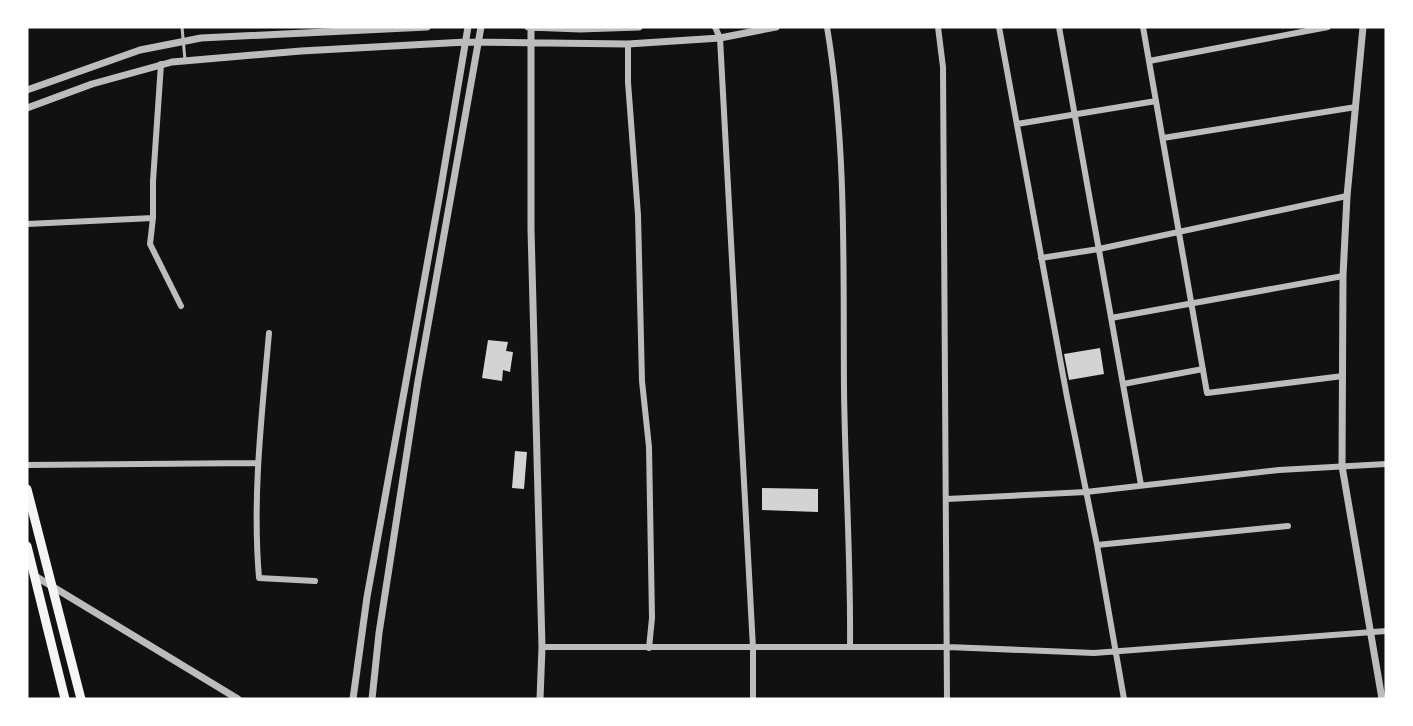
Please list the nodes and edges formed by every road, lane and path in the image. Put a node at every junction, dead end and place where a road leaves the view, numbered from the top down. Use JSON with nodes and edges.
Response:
{"nodes":[{"id":1,"x":182,"y":27,"type":"edge"},
{"id":2,"x":427,"y":27,"type":"edge"},
{"id":3,"x":468,"y":27,"type":"edge"},
{"id":4,"x":482,"y":27,"type":"edge"},
{"id":5,"x":529,"y":27,"type":"edge"},
{"id":6,"x":639,"y":27,"type":"edge"},
{"id":7,"x":715,"y":27,"type":"edge"},
{"id":8,"x":776,"y":27,"type":"edge"},
{"id":9,"x":827,"y":27,"type":"edge"},
{"id":10,"x":938,"y":27,"type":"edge"},
{"id":11,"x":999,"y":27,"type":"edge"},
{"id":12,"x":1059,"y":27,"type":"edge"},
{"id":13,"x":1143,"y":27,"type":"edge"},
{"id":14,"x":1328,"y":27,"type":"edge"},
{"id":15,"x":1363,"y":27,"type":"edge"},
{"id":16,"x":580,"y":28,"type":"edge"},
{"id":17,"x":314,"y":30,"type":"edge"},
{"id":18,"x":720,"y":38,"type":"junction"},
{"id":19,"x":183,"y":41,"type":"junction"},
{"id":20,"x":466,"y":42,"type":"junction"},
{"id":21,"x":480,"y":42,"type":"junction"},
{"id":22,"x":531,"y":42,"type":"junction"},
{"id":23,"x":628,"y":44,"type":"junction"},
{"id":24,"x":185,"y":60,"type":"junction"},
{"id":25,"x":1149,"y":61,"type":"junction"},
{"id":26,"x":162,"y":64,"type":"junction"},
{"id":27,"x":27,"y":90,"type":"edge"},
{"id":28,"x":1156,"y":101,"type":"junction"},
{"id":29,"x":1356,"y":107,"type":"junction"},
{"id":30,"x":27,"y":108,"type":"edge"},
{"id":31,"x":1075,"y":116,"type":"junction"},
{"id":32,"x":1017,"y":124,"type":"junction"},
{"id":33,"x":1162,"y":138,"type":"junction"},
{"id":34,"x":1347,"y":196,"type":"junction"},
{"id":35,"x":153,"y":218,"type":"junction"},
{"id":36,"x":27,"y":224,"type":"edge"},
{"id":37,"x":1179,"y":231,"type":"junction"},
{"id":38,"x":1099,"y":249,"type":"junction"},
{"id":39,"x":1041,"y":258,"type":"junction"},
{"id":40,"x":1343,"y":276,"type":"junction"},
{"id":41,"x":1192,"y":303,"type":"junction"},
{"id":42,"x":181,"y":306,"type":"dead end"},
{"id":43,"x":1111,"y":318,"type":"junction"},
{"id":44,"x":269,"y":333,"type":"dead end"},
{"id":45,"x":1203,"y":369,"type":"junction"},
{"id":46,"x":1343,"y":376,"type":"junction"},
{"id":47,"x":1123,"y":384,"type":"junction"},
{"id":48,"x":404,"y":392,"type":"junction"},
{"id":49,"x":416,"y":395,"type":"junction"},
{"id":50,"x":258,"y":463,"type":"junction"},
{"id":51,"x":1386,"y":464,"type":"edge"},
{"id":52,"x":27,"y":465,"type":"edge"},
{"id":53,"x":1342,"y":466,"type":"junction"},
{"id":54,"x":1142,"y":485,"type":"junction"},
{"id":55,"x":27,"y":489,"type":"edge"},
{"id":56,"x":1086,"y":492,"type":"junction"},
{"id":57,"x":947,"y":500,"type":"junction"},
{"id":58,"x":1288,"y":526,"type":"dead end"},
{"id":59,"x":1097,"y":545,"type":"junction"},
{"id":60,"x":27,"y":546,"type":"edge"},
{"id":61,"x":35,"y":576,"type":"junction"},
{"id":62,"x":315,"y":581,"type":"dead end"},
{"id":63,"x":51,"y":585,"type":"junction"},
{"id":64,"x":1386,"y":630,"type":"edge"},
{"id":65,"x":1370,"y":632,"type":"junction"},
{"id":66,"x":542,"y":647,"type":"junction"},
{"id":67,"x":850,"y":647,"type":"junction"},
{"id":68,"x":948,"y":647,"type":"junction"},
{"id":69,"x":649,"y":648,"type":"junction"},
{"id":70,"x":753,"y":648,"type":"junction"},
{"id":71,"x":1116,"y":651,"type":"junction"},
{"id":72,"x":64,"y":699,"type":"edge"},
{"id":73,"x":81,"y":699,"type":"edge"},
{"id":74,"x":237,"y":699,"type":"edge"},
{"id":75,"x":353,"y":699,"type":"edge"},
{"id":76,"x":372,"y":699,"type":"edge"},
{"id":77,"x":540,"y":699,"type":"edge"},
{"id":78,"x":753,"y":699,"type":"edge"},
{"id":79,"x":947,"y":699,"type":"edge"},
{"id":80,"x":1124,"y":699,"type":"edge"},
{"id":81,"x":1382,"y":699,"type":"edge"}],
"edges":[{"from":1,"to":19,"type":"lane"},
{"from":2,"to":17,"type":"street"},
{"from":3,"to":20,"type":"street"},
{"from":4,"to":21,"type":"street"},
{"from":5,"to":16,"type":"street"},
{"from":5,"to":22,"type":"street"},
{"from":6,"to":16,"type":"street"},
{"from":7,"to":18,"type":"street"},
{"from":8,"to":18,"type":"street"},
{"from":9,"to":67,"type":"street"},
{"from":10,"to":57,"type":"street"},
{"from":11,"to":32,"type":"street"},
{"from":12,"to":31,"type":"street"},
{"from":13,"to":25,"type":"street"},
{"from":14,"to":25,"type":"street"},
{"from":15,"to":29,"type":"street"},
{"from":17,"to":19,"type":"street"},
{"from":18,"to":23,"type":"street"},
{"from":18,"to":70,"type":"street"},
{"from":19,"to":24,"type":"lane"},
{"from":19,"to":27,"type":"street"},
{"from":20,"to":21,"type":"street"},
{"from":20,"to":24,"type":"street"},
{"from":20,"to":48,"type":"street"},
{"from":21,"to":22,"type":"street"},
{"from":21,"to":49,"type":"street"},
{"from":22,"to":23,"type":"street"},
{"from":22,"to":66,"type":"street"},
{"from":23,"to":69,"type":"street"},
{"from":24,"to":26,"type":"street"},
{"from":25,"to":28,"type":"street"},
{"from":26,"to":30,"type":"street"},
{"from":26,"to":35,"type":"street"},
{"from":28,"to":31,"type":"street"},
{"from":28,"to":33,"type":"street"},
{"from":29,"to":33,"type":"street"},
{"from":29,"to":34,"type":"street"},
{"from":31,"to":32,"type":"street"},
{"from":31,"to":38,"type":"street"},
{"from":32,"to":39,"type":"street"},
{"from":33,"to":37,"type":"street"},
{"from":34,"to":37,"type":"street"},
{"from":34,"to":40,"type":"street"},
{"from":35,"to":36,"type":"street"},
{"from":35,"to":42,"type":"street"},
{"from":37,"to":38,"type":"street"},
{"from":37,"to":41,"type":"street"},
{"from":38,"to":39,"type":"street"},
{"from":38,"to":43,"type":"street"},
{"from":39,"to":56,"type":"street"},
{"from":40,"to":41,"type":"street"},
{"from":40,"to":46,"type":"street"},
{"from":41,"to":43,"type":"street"},
{"from":41,"to":45,"type":"street"},
{"from":43,"to":47,"type":"street"},
{"from":44,"to":50,"type":"street"},
{"from":45,"to":46,"type":"street"},
{"from":45,"to":47,"type":"street"},
{"from":46,"to":53,"type":"street"},
{"from":47,"to":54,"type":"street"},
{"from":48,"to":49,"type":"street"},
{"from":48,"to":75,"type":"street"},
{"from":49,"to":76,"type":"street"},
{"from":50,"to":52,"type":"street"},
{"from":50,"to":62,"type":"street"},
{"from":51,"to":53,"type":"street"},
{"from":53,"to":54,"type":"street"},
{"from":53,"to":65,"type":"street"},
{"from":54,"to":56,"type":"street"},
{"from":55,"to":63,"type":"main road"},
{"from":56,"to":57,"type":"street"},
{"from":56,"to":59,"type":"street"},
{"from":57,"to":68,"type":"street"},
{"from":58,"to":59,"type":"street"},
{"from":59,"to":71,"type":"street"},
{"from":60,"to":61,"type":"main road"},
{"from":61,"to":63,"type":"street"},
{"from":61,"to":72,"type":"main road"},
{"from":63,"to":73,"type":"main road"},
{"from":63,"to":74,"type":"street"},
{"from":64,"to":65,"type":"street"},
{"from":65,"to":71,"type":"street"},
{"from":65,"to":81,"type":"street"},
{"from":66,"to":69,"type":"street"},
{"from":66,"to":77,"type":"street"},
{"from":67,"to":68,"type":"street"},
{"from":67,"to":70,"type":"street"},
{"from":68,"to":71,"type":"street"},
{"from":68,"to":79,"type":"street"},
{"from":69,"to":70,"type":"street"},
{"from":70,"to":78,"type":"street"},
{"from":71,"to":80,"type":"street"}]}
